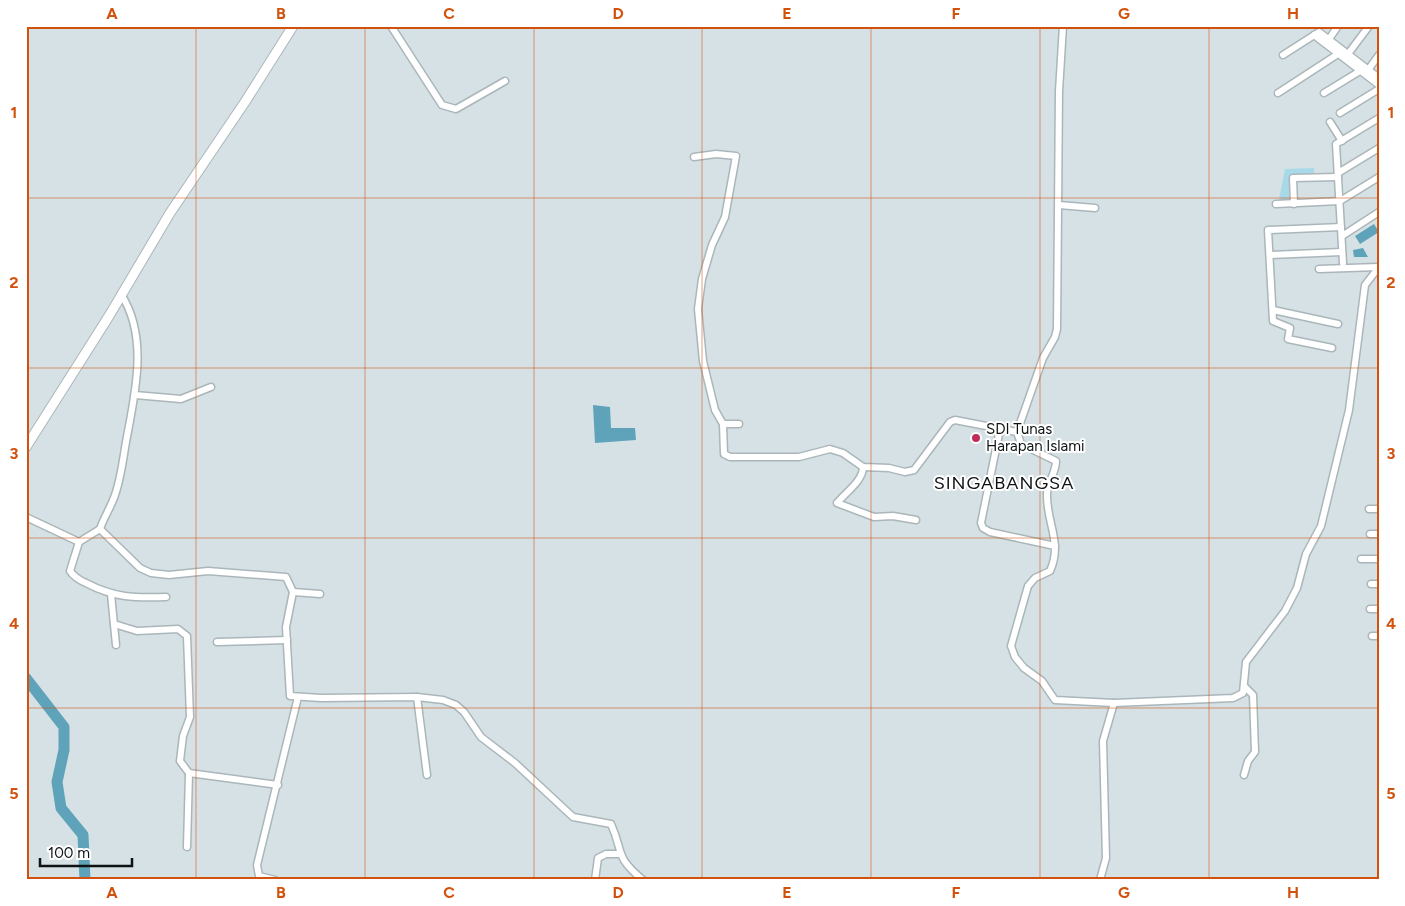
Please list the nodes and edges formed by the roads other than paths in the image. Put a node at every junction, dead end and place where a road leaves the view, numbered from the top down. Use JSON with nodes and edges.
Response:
{"nodes":[{"id":1,"x":293,"y":26,"type":"edge"},
{"id":2,"x":391,"y":26,"type":"edge"},
{"id":3,"x":1063,"y":26,"type":"edge"},
{"id":4,"x":1338,"y":26,"type":"edge"},
{"id":5,"x":1369,"y":26,"type":"edge"},
{"id":6,"x":1314,"y":35,"type":"junction"},
{"id":7,"x":1328,"y":40,"type":"junction"},
{"id":8,"x":1338,"y":54,"type":"junction"},
{"id":9,"x":1348,"y":54,"type":"junction"},
{"id":10,"x":1283,"y":55,"type":"dead end"},
{"id":11,"x":1379,"y":55,"type":"edge"},
{"id":12,"x":1362,"y":69,"type":"junction"},
{"id":13,"x":1379,"y":78,"type":"edge"},
{"id":14,"x":505,"y":81,"type":"dead end"},
{"id":15,"x":1379,"y":87,"type":"edge"},
{"id":16,"x":1278,"y":93,"type":"dead end"},
{"id":17,"x":1324,"y":93,"type":"dead end"},
{"id":18,"x":1340,"y":113,"type":"dead end"},
{"id":19,"x":1379,"y":118,"type":"edge"},
{"id":20,"x":1330,"y":122,"type":"dead end"},
{"id":21,"x":1342,"y":141,"type":"junction"},
{"id":22,"x":1379,"y":148,"type":"edge"},
{"id":23,"x":694,"y":157,"type":"dead end"},
{"id":24,"x":1338,"y":175,"type":"junction"},
{"id":25,"x":1379,"y":177,"type":"edge"},
{"id":26,"x":1340,"y":201,"type":"junction"},
{"id":27,"x":1276,"y":204,"type":"dead end"},
{"id":28,"x":1294,"y":204,"type":"junction"},
{"id":29,"x":1060,"y":205,"type":"junction"},
{"id":30,"x":1095,"y":208,"type":"dead end"},
{"id":31,"x":1379,"y":212,"type":"edge"},
{"id":32,"x":1341,"y":227,"type":"junction"},
{"id":33,"x":1342,"y":236,"type":"junction"},
{"id":34,"x":1342,"y":252,"type":"junction"},
{"id":35,"x":1270,"y":255,"type":"junction"},
{"id":36,"x":1342,"y":263,"type":"dead end"},
{"id":37,"x":1378,"y":267,"type":"edge"},
{"id":38,"x":1319,"y":269,"type":"dead end"},
{"id":39,"x":121,"y":294,"type":"junction"},
{"id":40,"x":1273,"y":310,"type":"junction"},
{"id":41,"x":1338,"y":324,"type":"dead end"},
{"id":42,"x":1332,"y":348,"type":"dead end"},
{"id":43,"x":212,"y":387,"type":"dead end"},
{"id":44,"x":135,"y":395,"type":"junction"},
{"id":45,"x":723,"y":424,"type":"junction"},
{"id":46,"x":739,"y":424,"type":"dead end"},
{"id":47,"x":1000,"y":429,"type":"junction"},
{"id":48,"x":1017,"y":432,"type":"junction"},
{"id":49,"x":26,"y":447,"type":"edge"},
{"id":50,"x":863,"y":467,"type":"junction"},
{"id":51,"x":1369,"y":509,"type":"dead end"},
{"id":52,"x":1379,"y":509,"type":"edge"},
{"id":53,"x":26,"y":517,"type":"edge"},
{"id":54,"x":916,"y":520,"type":"dead end"},
{"id":55,"x":100,"y":529,"type":"junction"},
{"id":56,"x":1370,"y":534,"type":"dead end"},
{"id":57,"x":1379,"y":534,"type":"edge"},
{"id":58,"x":79,"y":542,"type":"junction"},
{"id":59,"x":1055,"y":546,"type":"junction"},
{"id":60,"x":1361,"y":559,"type":"dead end"},
{"id":61,"x":1379,"y":559,"type":"edge"},
{"id":62,"x":1371,"y":584,"type":"dead end"},
{"id":63,"x":1379,"y":584,"type":"edge"},
{"id":64,"x":292,"y":592,"type":"junction"},
{"id":65,"x":111,"y":594,"type":"junction"},
{"id":66,"x":320,"y":594,"type":"dead end"},
{"id":67,"x":166,"y":598,"type":"dead end"},
{"id":68,"x":1370,"y":609,"type":"dead end"},
{"id":69,"x":1379,"y":609,"type":"edge"},
{"id":70,"x":114,"y":624,"type":"junction"},
{"id":71,"x":287,"y":640,"type":"junction"},
{"id":72,"x":217,"y":642,"type":"dead end"},
{"id":73,"x":116,"y":645,"type":"dead end"},
{"id":74,"x":1245,"y":687,"type":"junction"},
{"id":75,"x":298,"y":697,"type":"junction"},
{"id":76,"x":417,"y":697,"type":"junction"},
{"id":77,"x":1114,"y":703,"type":"junction"},
{"id":78,"x":189,"y":773,"type":"junction"},
{"id":79,"x":427,"y":775,"type":"dead end"},
{"id":80,"x":1244,"y":775,"type":"dead end"},
{"id":81,"x":278,"y":785,"type":"junction"},
{"id":82,"x":187,"y":847,"type":"dead end"},
{"id":83,"x":619,"y":854,"type":"junction"},
{"id":84,"x":274,"y":880,"type":"edge"},
{"id":85,"x":596,"y":880,"type":"edge"},
{"id":86,"x":643,"y":880,"type":"edge"},
{"id":87,"x":1100,"y":880,"type":"edge"}],
"edges":[{"from":1,"to":39,"type":"street"},
{"from":2,"to":14,"type":"street"},
{"from":3,"to":29,"type":"street"},
{"from":4,"to":7,"type":"street"},
{"from":5,"to":9,"type":"street"},
{"from":6,"to":7,"type":"street"},
{"from":6,"to":8,"type":"street"},
{"from":6,"to":10,"type":"street"},
{"from":7,"to":9,"type":"street"},
{"from":8,"to":12,"type":"street"},
{"from":8,"to":16,"type":"street"},
{"from":9,"to":12,"type":"street"},
{"from":11,"to":12,"type":"street"},
{"from":12,"to":13,"type":"street"},
{"from":12,"to":15,"type":"street"},
{"from":12,"to":17,"type":"street"},
{"from":15,"to":18,"type":"street"},
{"from":19,"to":21,"type":"street"},
{"from":20,"to":21,"type":"street"},
{"from":21,"to":24,"type":"street"},
{"from":22,"to":24,"type":"street"},
{"from":23,"to":45,"type":"street"},
{"from":24,"to":26,"type":"street"},
{"from":24,"to":28,"type":"street"},
{"from":25,"to":26,"type":"street"},
{"from":26,"to":28,"type":"street"},
{"from":26,"to":32,"type":"street"},
{"from":27,"to":28,"type":"street"},
{"from":29,"to":30,"type":"street"},
{"from":29,"to":48,"type":"street"},
{"from":31,"to":33,"type":"street"},
{"from":32,"to":33,"type":"street"},
{"from":32,"to":35,"type":"street"},
{"from":33,"to":34,"type":"street"},
{"from":34,"to":35,"type":"street"},
{"from":34,"to":36,"type":"street"},
{"from":35,"to":40,"type":"street"},
{"from":37,"to":38,"type":"street"},
{"from":37,"to":74,"type":"street"},
{"from":39,"to":44,"type":"street"},
{"from":39,"to":49,"type":"street"},
{"from":40,"to":41,"type":"street"},
{"from":40,"to":42,"type":"street"},
{"from":43,"to":44,"type":"street"},
{"from":44,"to":55,"type":"street"},
{"from":45,"to":46,"type":"street"},
{"from":45,"to":50,"type":"street"},
{"from":47,"to":48,"type":"street"},
{"from":47,"to":50,"type":"street"},
{"from":47,"to":59,"type":"street"},
{"from":48,"to":59,"type":"street"},
{"from":50,"to":54,"type":"street"},
{"from":51,"to":52,"type":"street"},
{"from":53,"to":58,"type":"street"},
{"from":55,"to":58,"type":"street"},
{"from":55,"to":64,"type":"street"},
{"from":56,"to":57,"type":"street"},
{"from":58,"to":65,"type":"street"},
{"from":59,"to":77,"type":"street"},
{"from":60,"to":61,"type":"street"},
{"from":62,"to":63,"type":"street"},
{"from":64,"to":66,"type":"street"},
{"from":64,"to":71,"type":"street"},
{"from":65,"to":67,"type":"street"},
{"from":65,"to":70,"type":"street"},
{"from":68,"to":69,"type":"street"},
{"from":70,"to":73,"type":"street"},
{"from":70,"to":78,"type":"street"},
{"from":71,"to":72,"type":"street"},
{"from":71,"to":75,"type":"street"},
{"from":74,"to":77,"type":"street"},
{"from":74,"to":80,"type":"street"},
{"from":75,"to":76,"type":"street"},
{"from":75,"to":81,"type":"street"},
{"from":76,"to":79,"type":"street"},
{"from":76,"to":83,"type":"street"},
{"from":77,"to":87,"type":"street"},
{"from":78,"to":81,"type":"street"},
{"from":78,"to":82,"type":"street"},
{"from":81,"to":84,"type":"street"},
{"from":83,"to":85,"type":"street"},
{"from":83,"to":86,"type":"street"}]}
